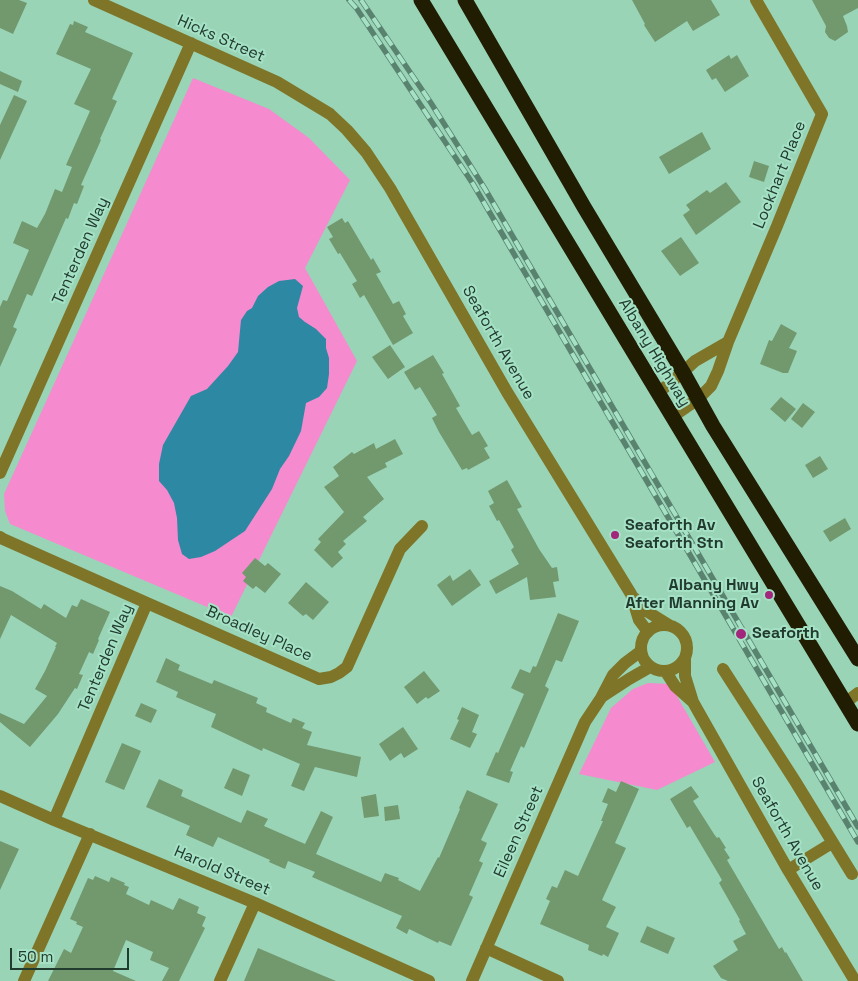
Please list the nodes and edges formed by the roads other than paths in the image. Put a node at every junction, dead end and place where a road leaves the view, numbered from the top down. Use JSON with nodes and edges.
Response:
{"nodes":[{"id":1,"x":94,"y":0,"type":"edge"},
{"id":2,"x":421,"y":0,"type":"edge"},
{"id":3,"x":465,"y":0,"type":"edge"},
{"id":4,"x":482,"y":0,"type":"edge"},
{"id":5,"x":756,"y":0,"type":"edge"},
{"id":6,"x":474,"y":16,"type":"junction"},
{"id":7,"x":191,"y":43,"type":"junction"},
{"id":8,"x":330,"y":114,"type":"joint"},
{"id":9,"x":728,"y":342,"type":"junction"},
{"id":10,"x":683,"y":372,"type":"junction"},
{"id":11,"x":658,"y":393,"type":"junction"},
{"id":12,"x":698,"y":399,"type":"junction"},
{"id":13,"x":672,"y":417,"type":"junction"},
{"id":14,"x":0,"y":473,"type":"edge"},
{"id":15,"x":422,"y":526,"type":"dead end"},
{"id":16,"x":0,"y":537,"type":"edge"},
{"id":17,"x":631,"y":594,"type":"junction"},
{"id":18,"x":147,"y":603,"type":"junction"},
{"id":19,"x":670,"y":625,"type":"junction"},
{"id":20,"x":648,"y":632,"type":"junction"},
{"id":21,"x":641,"y":651,"type":"junction"},
{"id":22,"x":685,"y":659,"type":"junction"},
{"id":23,"x":858,"y":659,"type":"edge"},
{"id":24,"x":650,"y":667,"type":"junction"},
{"id":25,"x":724,"y":669,"type":"dead end"},
{"id":26,"x":666,"y":672,"type":"junction"},
{"id":27,"x":858,"y":693,"type":"edge"},
{"id":28,"x":601,"y":698,"type":"junction"},
{"id":29,"x":693,"y":702,"type":"junction"},
{"id":30,"x":845,"y":702,"type":"junction"},
{"id":31,"x":857,"y":721,"type":"edge"},
{"id":32,"x":0,"y":796,"type":"edge"},
{"id":33,"x":54,"y":820,"type":"junction"},
{"id":34,"x":90,"y":834,"type":"junction"},
{"id":35,"x":832,"y":843,"type":"junction"},
{"id":36,"x":788,"y":870,"type":"junction"},
{"id":37,"x":852,"y":874,"type":"dead end"},
{"id":38,"x":255,"y":903,"type":"junction"},
{"id":39,"x":486,"y":948,"type":"junction"},
{"id":40,"x":24,"y":981,"type":"edge"},
{"id":41,"x":220,"y":981,"type":"edge"},
{"id":42,"x":429,"y":981,"type":"edge"},
{"id":43,"x":472,"y":981,"type":"edge"},
{"id":44,"x":558,"y":981,"type":"edge"},
{"id":45,"x":855,"y":981,"type":"edge"}],
"edges":[{"from":1,"to":7,"type":"street","name":"Hicks Street"},
{"from":2,"to":11,"type":"highway","name":"Albany Highway"},
{"from":3,"to":6,"type":"highway","name":"Albany Highway"},
{"from":4,"to":6,"type":"highway"},
{"from":5,"to":9,"type":"street","name":"Lockhart Place"},
{"from":6,"to":10,"type":"highway","name":"Albany Highway"},
{"from":7,"to":8,"type":"street","name":"Hicks Street"},
{"from":7,"to":14,"type":"street","name":"Tenterden Way"},
{"from":8,"to":17,"type":"street","name":"Seaforth Avenue"},
{"from":9,"to":10,"type":"street"},
{"from":9,"to":12,"type":"street","name":"Lockhart Place"},
{"from":10,"to":11,"type":"street"},
{"from":10,"to":12,"type":"highway","name":"Albany Highway"},
{"from":11,"to":13,"type":"highway","name":"Albany Highway"},
{"from":12,"to":13,"type":"street","name":"Lockhart Place"},
{"from":12,"to":23,"type":"highway","name":"Albany Highway"},
{"from":13,"to":30,"type":"highway","name":"Albany Highway"},
{"from":15,"to":18,"type":"street","name":"Broadley Place"},
{"from":16,"to":18,"type":"street","name":"Tenterden Way"},
{"from":17,"to":19,"type":"street","name":"Seaforth Avenue"},
{"from":17,"to":20,"type":"street","name":"Seaforth Avenue"},
{"from":18,"to":33,"type":"street","name":"Tenterden Way"},
{"from":19,"to":20,"type":"street"},
{"from":19,"to":22,"type":"street"},
{"from":20,"to":21,"type":"street"},
{"from":21,"to":24,"type":"street"},
{"from":21,"to":28,"type":"street","name":"Eileen Street"},
{"from":22,"to":26,"type":"street"},
{"from":22,"to":29,"type":"street","name":"Seaforth Avenue"},
{"from":24,"to":26,"type":"street"},
{"from":24,"to":28,"type":"street","name":"Eileen Street"},
{"from":25,"to":35,"type":"street"},
{"from":26,"to":29,"type":"street","name":"Seaforth Avenue"},
{"from":27,"to":30,"type":"street"},
{"from":28,"to":39,"type":"street","name":"Eileen Street"},
{"from":29,"to":36,"type":"street","name":"Seaforth Avenue"},
{"from":30,"to":31,"type":"highway","name":"Albany Highway"},
{"from":32,"to":33,"type":"street","name":"Harold Street"},
{"from":33,"to":34,"type":"street","name":"Harold Street"},
{"from":34,"to":38,"type":"street","name":"Harold Street"},
{"from":34,"to":40,"type":"street"},
{"from":35,"to":36,"type":"street"},
{"from":35,"to":37,"type":"street"},
{"from":36,"to":45,"type":"street","name":"Seaforth Avenue"},
{"from":38,"to":41,"type":"street"},
{"from":38,"to":42,"type":"street","name":"Harold Street"},
{"from":39,"to":43,"type":"street","name":"Eileen Street"},
{"from":39,"to":44,"type":"street"}]}
